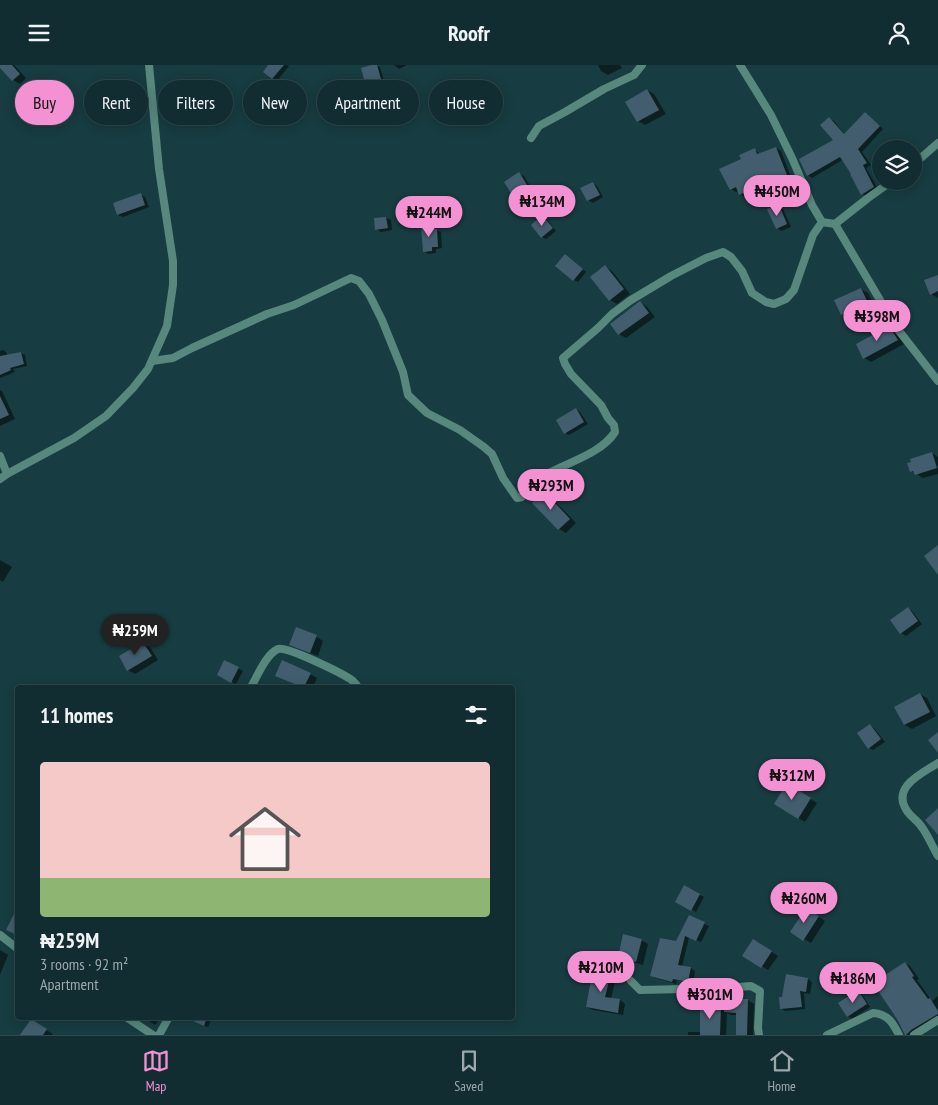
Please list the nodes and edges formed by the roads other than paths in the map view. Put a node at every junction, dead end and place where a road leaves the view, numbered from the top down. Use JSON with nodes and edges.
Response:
{"nodes":[{"id":1,"x":149,"y":65,"type":"edge"},
{"id":2,"x":642,"y":65,"type":"edge"},
{"id":3,"x":740,"y":65,"type":"edge"},
{"id":4,"x":530,"y":138,"type":"dead end"},
{"id":5,"x":938,"y":143,"type":"edge"},
{"id":6,"x":922,"y":158,"type":"edge"},
{"id":7,"x":879,"y":190,"type":"edge"},
{"id":8,"x":822,"y":222,"type":"junction"},
{"id":9,"x":835,"y":223,"type":"junction"},
{"id":10,"x":152,"y":361,"type":"junction"},
{"id":11,"x":938,"y":381,"type":"edge"},
{"id":12,"x":0,"y":456,"type":"edge"},
{"id":13,"x":3,"y":477,"type":"edge"},
{"id":14,"x":252,"y":685,"type":"edge"},
{"id":15,"x":356,"y":685,"type":"edge"},
{"id":16,"x":938,"y":763,"type":"edge"},
{"id":17,"x":938,"y":856,"type":"edge"},
{"id":18,"x":0,"y":935,"type":"edge"},
{"id":19,"x":15,"y":947,"type":"edge"},
{"id":20,"x":631,"y":981,"type":"dead end"},
{"id":21,"x":130,"y":1020,"type":"edge"},
{"id":22,"x":167,"y":1020,"type":"edge"},
{"id":23,"x":938,"y":1020,"type":"edge"},
{"id":24,"x":153,"y":1035,"type":"edge"},
{"id":25,"x":159,"y":1035,"type":"edge"},
{"id":26,"x":759,"y":1035,"type":"edge"},
{"id":27,"x":827,"y":1035,"type":"edge"},
{"id":28,"x":899,"y":1035,"type":"edge"},
{"id":29,"x":914,"y":1035,"type":"edge"}],
"edges":[{"from":1,"to":10,"type":"street"},
{"from":2,"to":4,"type":"street"},
{"from":3,"to":8,"type":"street"},
{"from":5,"to":6,"type":"street"},
{"from":7,"to":9,"type":"street"},
{"from":8,"to":9,"type":"street"},
{"from":8,"to":10,"type":"street"},
{"from":9,"to":11,"type":"street"},
{"from":10,"to":13,"type":"street"},
{"from":12,"to":13,"type":"street"},
{"from":14,"to":15,"type":"street"},
{"from":16,"to":17,"type":"street"},
{"from":18,"to":19,"type":"street"},
{"from":20,"to":26,"type":"street"},
{"from":21,"to":24,"type":"street"},
{"from":22,"to":25,"type":"street"},
{"from":23,"to":29,"type":"street"},
{"from":27,"to":28,"type":"street"}]}
